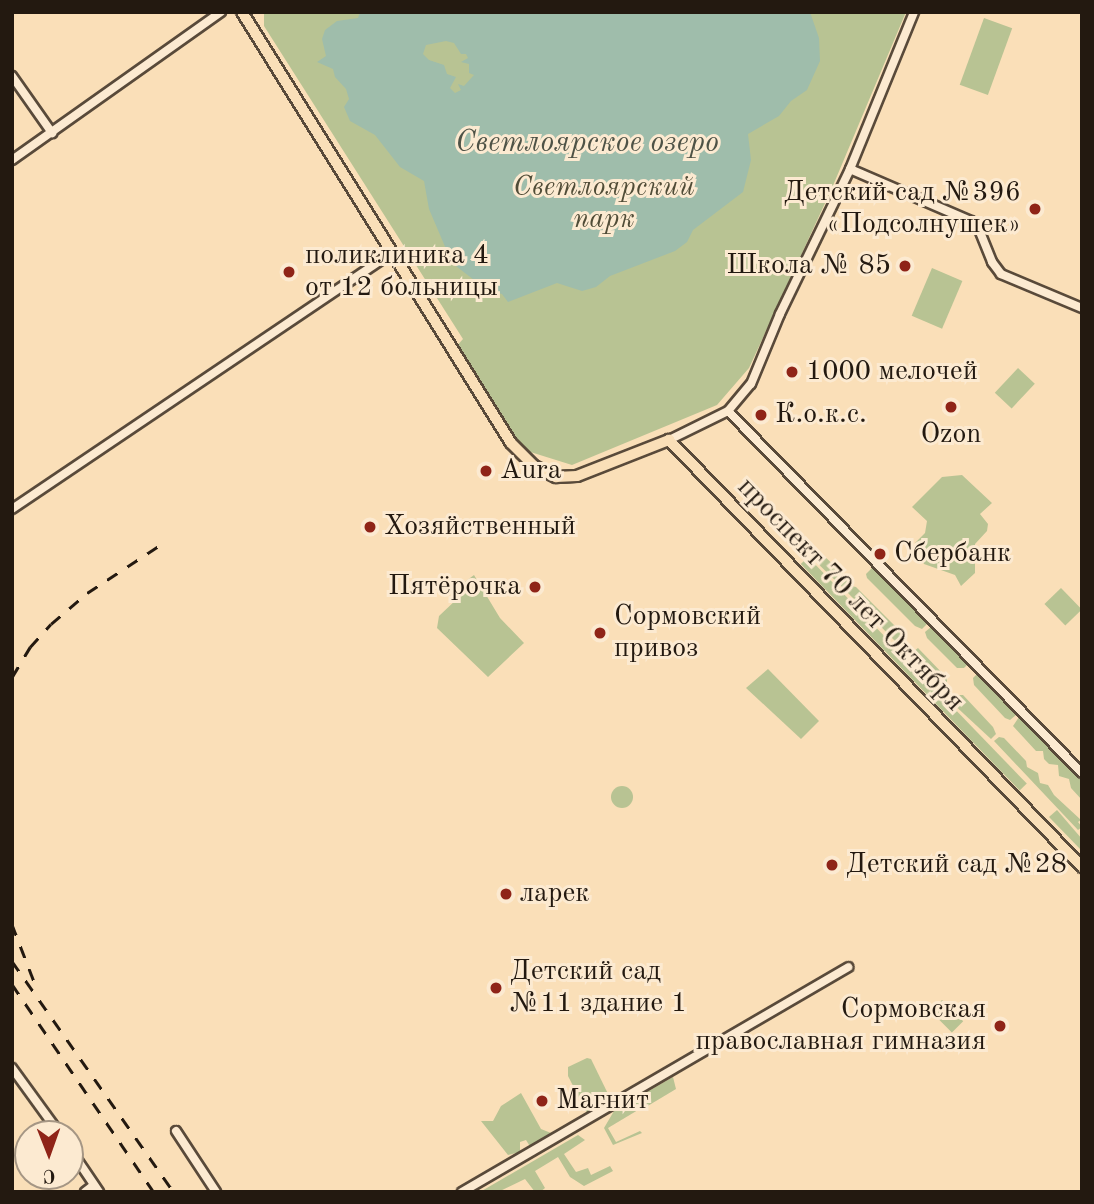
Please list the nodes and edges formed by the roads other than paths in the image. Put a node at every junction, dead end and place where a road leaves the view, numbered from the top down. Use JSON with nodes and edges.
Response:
{"nodes":[{"id":1,"x":221,"y":12,"type":"edge"},
{"id":2,"x":242,"y":12,"type":"edge"},
{"id":3,"x":914,"y":12,"type":"edge"},
{"id":4,"x":12,"y":76,"type":"edge"},
{"id":5,"x":52,"y":133,"type":"junction"},
{"id":6,"x":12,"y":159,"type":"edge"},
{"id":7,"x":850,"y":169,"type":"junction"},
{"id":8,"x":391,"y":254,"type":"junction"},
{"id":9,"x":1082,"y":307,"type":"edge"},
{"id":10,"x":728,"y":411,"type":"junction"},
{"id":11,"x":668,"y":440,"type":"junction"},
{"id":12,"x":12,"y":509,"type":"edge"},
{"id":13,"x":1082,"y":773,"type":"edge"},
{"id":14,"x":1082,"y":867,"type":"edge"},
{"id":15,"x":848,"y":967,"type":"dead end"},
{"id":16,"x":12,"y":1068,"type":"edge"},
{"id":17,"x":50,"y":1120,"type":"edge"},
{"id":18,"x":176,"y":1131,"type":"dead end"},
{"id":19,"x":84,"y":1169,"type":"edge"},
{"id":20,"x":97,"y":1188,"type":"edge"},
{"id":21,"x":85,"y":1192,"type":"edge"},
{"id":22,"x":216,"y":1192,"type":"edge"},
{"id":23,"x":462,"y":1192,"type":"edge"}],
"edges":[{"from":1,"to":5,"type":"street"},
{"from":2,"to":8,"type":"main road"},
{"from":3,"to":7,"type":"street"},
{"from":4,"to":5,"type":"street"},
{"from":5,"to":6,"type":"street"},
{"from":7,"to":9,"type":"street"},
{"from":7,"to":10,"type":"street"},
{"from":8,"to":11,"type":"main road"},
{"from":8,"to":12,"type":"street"},
{"from":10,"to":11,"type":"street"},
{"from":10,"to":13,"type":"street"},
{"from":11,"to":14,"type":"main road","name":"проспект 70 лет Октября"},
{"from":15,"to":23,"type":"street"},
{"from":16,"to":17,"type":"street"},
{"from":18,"to":22,"type":"street"},
{"from":19,"to":20,"type":"street"},
{"from":20,"to":21,"type":"street"}]}
